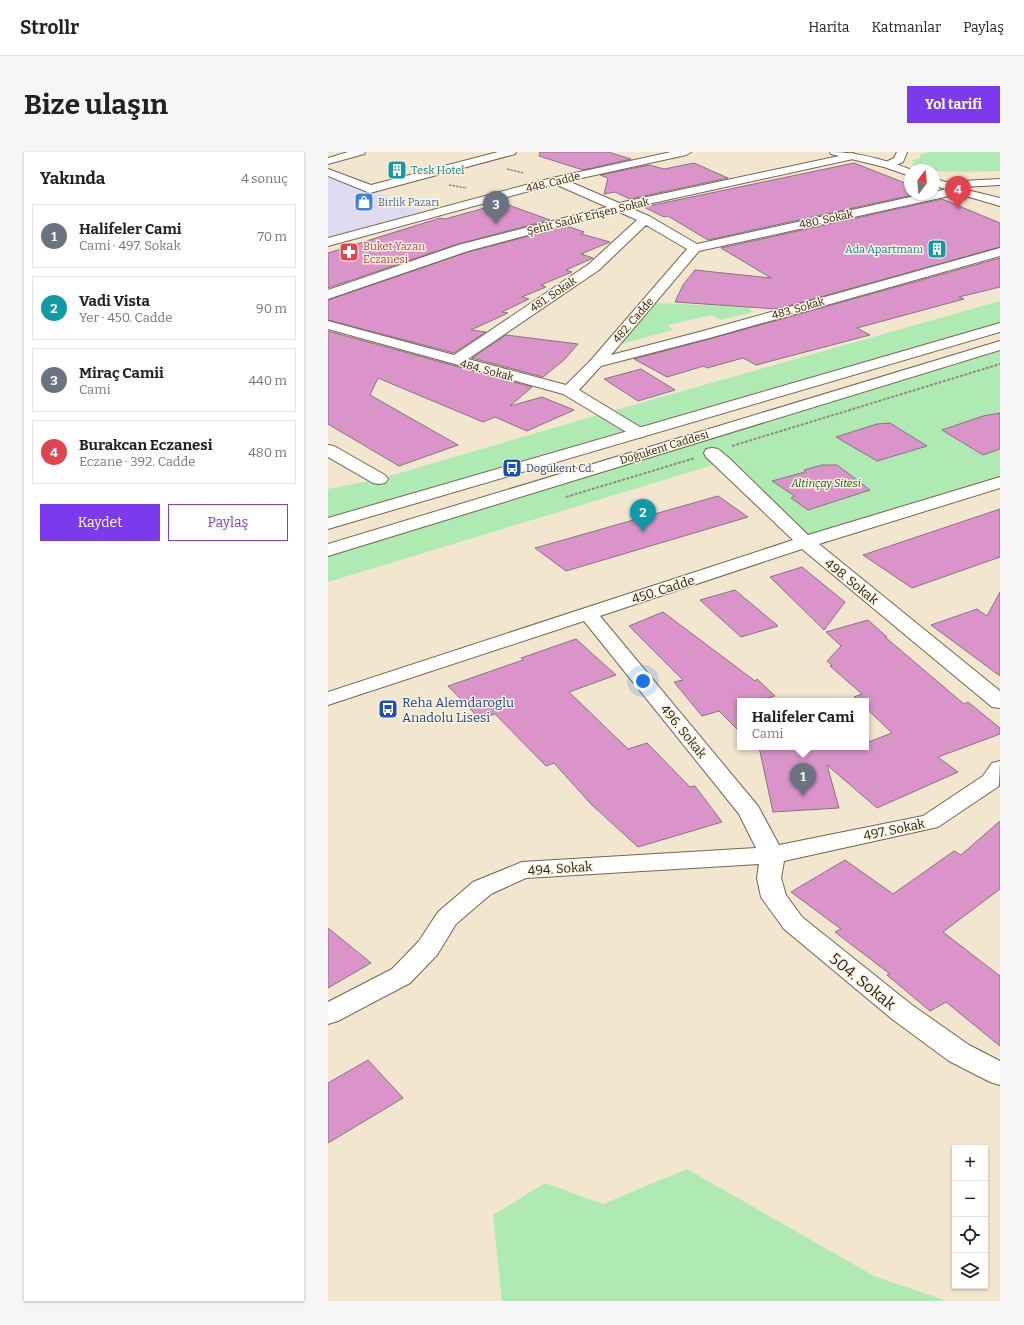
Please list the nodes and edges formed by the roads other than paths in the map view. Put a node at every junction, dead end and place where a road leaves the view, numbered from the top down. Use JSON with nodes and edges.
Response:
{"nodes":[{"id":1,"x":360,"y":152,"type":"edge"},
{"id":2,"x":511,"y":152,"type":"edge"},
{"id":3,"x":640,"y":152,"type":"edge"},
{"id":4,"x":686,"y":152,"type":"edge"},
{"id":5,"x":835,"y":152,"type":"edge"},
{"id":6,"x":902,"y":152,"type":"edge"},
{"id":7,"x":853,"y":156,"type":"junction"},
{"id":8,"x":660,"y":157,"type":"junction"},
{"id":9,"x":328,"y":160,"type":"edge"},
{"id":10,"x":888,"y":165,"type":"junction"},
{"id":11,"x":904,"y":171,"type":"edge"},
{"id":12,"x":328,"y":172,"type":"edge"},
{"id":13,"x":556,"y":180,"type":"junction"},
{"id":14,"x":1000,"y":182,"type":"edge"},
{"id":15,"x":940,"y":183,"type":"edge"},
{"id":16,"x":940,"y":183,"type":"edge"},
{"id":17,"x":960,"y":191,"type":"junction"},
{"id":18,"x":1000,"y":202,"type":"edge"},
{"id":19,"x":619,"y":208,"type":"junction"},
{"id":20,"x":1000,"y":210,"type":"edge"},
{"id":21,"x":645,"y":219,"type":"junction"},
{"id":22,"x":328,"y":242,"type":"edge"},
{"id":23,"x":695,"y":248,"type":"junction"},
{"id":24,"x":1000,"y":252,"type":"edge"},
{"id":25,"x":328,"y":295,"type":"edge"},
{"id":26,"x":328,"y":325,"type":"edge"},
{"id":27,"x":1000,"y":327,"type":"edge"},
{"id":28,"x":1000,"y":345,"type":"edge"},
{"id":29,"x":455,"y":361,"type":"junction"},
{"id":30,"x":596,"y":363,"type":"junction"},
{"id":31,"x":569,"y":391,"type":"junction"},
{"id":32,"x":639,"y":433,"type":"junction"},
{"id":33,"x":328,"y":450,"type":"edge"},
{"id":34,"x":712,"y":453,"type":"road end"},
{"id":35,"x":379,"y":479,"type":"dead end"},
{"id":36,"x":1000,"y":482,"type":"edge"},
{"id":37,"x":328,"y":524,"type":"edge"},
{"id":38,"x":805,"y":542,"type":"junction"},
{"id":39,"x":328,"y":550,"type":"edge"},
{"id":40,"x":588,"y":614,"type":"junction"},
{"id":41,"x":328,"y":699,"type":"edge"},
{"id":42,"x":1000,"y":702,"type":"edge"},
{"id":43,"x":1000,"y":768,"type":"edge"},
{"id":44,"x":772,"y":855,"type":"junction"},
{"id":45,"x":328,"y":1014,"type":"edge"},
{"id":46,"x":1000,"y":1074,"type":"edge"}],
"edges":[{"from":1,"to":9,"type":"street"},
{"from":2,"to":12,"type":"street"},
{"from":3,"to":8,"type":"street"},
{"from":4,"to":8,"type":"street","name":"448. Cadde"},
{"from":5,"to":7,"type":"street"},
{"from":6,"to":10,"type":"street"},
{"from":7,"to":10,"type":"street"},
{"from":7,"to":19,"type":"street","name":"Şehit Sadık Erişen Sokak"},
{"from":8,"to":13,"type":"street","name":"448. Cadde"},
{"from":10,"to":11,"type":"street"},
{"from":13,"to":19,"type":"street"},
{"from":13,"to":22,"type":"street","name":"448. Cadde"},
{"from":14,"to":15,"type":"street"},
{"from":16,"to":17,"type":"street"},
{"from":17,"to":18,"type":"street"},
{"from":17,"to":20,"type":"street"},
{"from":17,"to":23,"type":"street","name":"480. Sokak"},
{"from":19,"to":21,"type":"street"},
{"from":19,"to":25,"type":"street","name":"Şehit Sadık Erişen Sokak"},
{"from":21,"to":23,"type":"street"},
{"from":21,"to":29,"type":"street","name":"481. Sokak"},
{"from":23,"to":30,"type":"street","name":"482. Cadde"},
{"from":24,"to":30,"type":"street","name":"483. Sokak"},
{"from":26,"to":29,"type":"street","name":"484. Sokak"},
{"from":27,"to":32,"type":"street","name":"Doğukent Caddesi"},
{"from":28,"to":39,"type":"street","name":"Doğukent Caddesi"},
{"from":29,"to":31,"type":"street","name":"484. Sokak"},
{"from":30,"to":31,"type":"street","name":"482. Cadde"},
{"from":31,"to":32,"type":"street","name":"484. Sokak"},
{"from":32,"to":37,"type":"street","name":"Doğukent Caddesi"},
{"from":33,"to":35,"type":"street"},
{"from":34,"to":38,"type":"street","name":"498. Sokak"},
{"from":36,"to":38,"type":"street","name":"450. Cadde"},
{"from":38,"to":40,"type":"street","name":"450. Cadde"},
{"from":38,"to":42,"type":"street","name":"498. Sokak"},
{"from":40,"to":41,"type":"street","name":"450. Cadde"},
{"from":40,"to":44,"type":"street","name":"496. Sokak"},
{"from":43,"to":44,"type":"street","name":"497. Sokak"},
{"from":44,"to":45,"type":"street","name":"494. Sokak"},
{"from":44,"to":46,"type":"street","name":"504. Sokak"}]}
